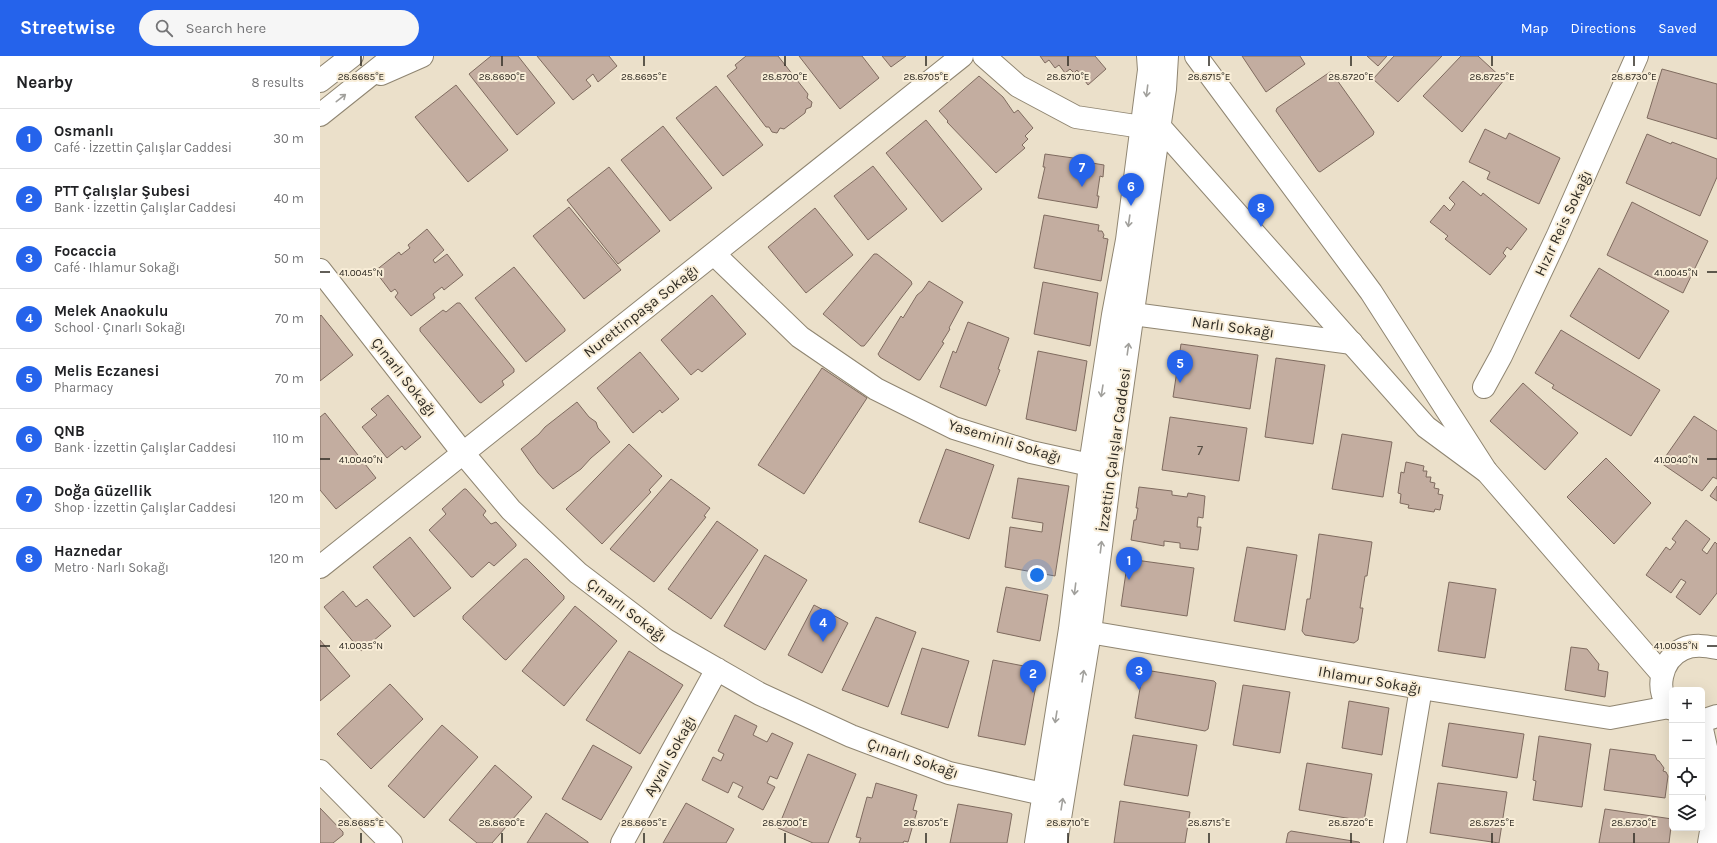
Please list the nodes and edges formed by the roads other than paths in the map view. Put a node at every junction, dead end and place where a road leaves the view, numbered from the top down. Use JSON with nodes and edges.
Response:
{"nodes":[{"id":1,"x":352,"y":56,"type":"edge"},
{"id":2,"x":394,"y":56,"type":"edge"},
{"id":3,"x":422,"y":56,"type":"edge"},
{"id":4,"x":962,"y":56,"type":"edge"},
{"id":5,"x":984,"y":56,"type":"edge"},
{"id":6,"x":1148,"y":56,"type":"edge"},
{"id":7,"x":1167,"y":56,"type":"edge"},
{"id":8,"x":1196,"y":56,"type":"edge"},
{"id":9,"x":1637,"y":56,"type":"edge"},
{"id":10,"x":320,"y":81,"type":"edge"},
{"id":11,"x":361,"y":82,"type":"junction"},
{"id":12,"x":320,"y":115,"type":"edge"},
{"id":13,"x":1151,"y":127,"type":"junction"},
{"id":14,"x":714,"y":254,"type":"junction"},
{"id":15,"x":320,"y":270,"type":"edge"},
{"id":16,"x":1123,"y":314,"type":"junction"},
{"id":17,"x":1352,"y":343,"type":"junction"},
{"id":18,"x":1484,"y":387,"type":"dead end"},
{"id":19,"x":463,"y":453,"type":"junction"},
{"id":20,"x":1101,"y":466,"type":"junction"},
{"id":21,"x":1486,"y":472,"type":"junction"},
{"id":22,"x":320,"y":567,"type":"edge"},
{"id":23,"x":1080,"y":631,"type":"junction"},
{"id":24,"x":1717,"y":648,"type":"edge"},
{"id":25,"x":717,"y":669,"type":"junction"},
{"id":26,"x":1662,"y":674,"type":"junction"},
{"id":27,"x":1421,"y":688,"type":"junction"},
{"id":28,"x":1669,"y":704,"type":"edge"},
{"id":29,"x":1669,"y":708,"type":"edge"},
{"id":30,"x":1717,"y":716,"type":"edge"},
{"id":31,"x":1705,"y":720,"type":"edge"},
{"id":32,"x":1705,"y":743,"type":"edge"},
{"id":33,"x":320,"y":771,"type":"edge"},
{"id":34,"x":1043,"y":794,"type":"junction"},
{"id":35,"x":1717,"y":798,"type":"edge"},
{"id":36,"x":391,"y":843,"type":"edge"},
{"id":37,"x":622,"y":843,"type":"edge"},
{"id":38,"x":1036,"y":843,"type":"edge"},
{"id":39,"x":1056,"y":843,"type":"edge"},
{"id":40,"x":1395,"y":843,"type":"edge"},
{"id":41,"x":1709,"y":843,"type":"edge"}],
"edges":[{"from":1,"to":10,"type":"street"},
{"from":2,"to":11,"type":"street"},
{"from":3,"to":11,"type":"street"},
{"from":4,"to":14,"type":"street","name":"Nurettinpaşa Sokağı"},
{"from":5,"to":13,"type":"street"},
{"from":6,"to":13,"type":"street","one_way":true},
{"from":7,"to":13,"type":"street","name":"İzzettin Çalışlar Caddesi"},
{"from":8,"to":21,"type":"street"},
{"from":9,"to":18,"type":"street","name":"Hızır Reis Sokağı"},
{"from":12,"to":11,"type":"street","one_way":true},
{"from":13,"to":16,"type":"street","name":"İzzettin Çalışlar Caddesi"},
{"from":13,"to":17,"type":"street"},
{"from":14,"to":19,"type":"street","name":"Nurettinpaşa Sokağı"},
{"from":14,"to":20,"type":"street","name":"Yaseminli Sokağı"},
{"from":15,"to":19,"type":"street","name":"Çınarlı Sokağı"},
{"from":16,"to":17,"type":"street","name":"Narlı Sokağı"},
{"from":16,"to":20,"type":"street","name":"İzzettin Çalışlar Caddesi"},
{"from":17,"to":21,"type":"street"},
{"from":19,"to":22,"type":"street","name":"Nurettinpaşa Sokağı"},
{"from":19,"to":25,"type":"street","name":"Çınarlı Sokağı"},
{"from":20,"to":23,"type":"street","name":"İzzettin Çalışlar Caddesi"},
{"from":21,"to":26,"type":"street"},
{"from":23,"to":27,"type":"street","name":"Ihlamur Sokağı"},
{"from":23,"to":34,"type":"street","name":"İzzettin Çalışlar Caddesi","one_way":true},
{"from":39,"to":23,"type":"street","name":"İzzettin Çalışlar Caddesi","one_way":true},
{"from":24,"to":26,"type":"street"},
{"from":25,"to":34,"type":"street","name":"Çınarlı Sokağı"},
{"from":25,"to":37,"type":"street","name":"Ayvalı Sokağı"},
{"from":26,"to":28,"type":"street"},
{"from":27,"to":29,"type":"street","name":"Ihlamur Sokağı"},
{"from":27,"to":40,"type":"street"},
{"from":30,"to":31,"type":"street"},
{"from":32,"to":35,"type":"street"},
{"from":33,"to":36,"type":"street"},
{"from":34,"to":38,"type":"street","name":"İzzettin Çalışlar Caddesi"},
{"from":35,"to":41,"type":"street"}]}
